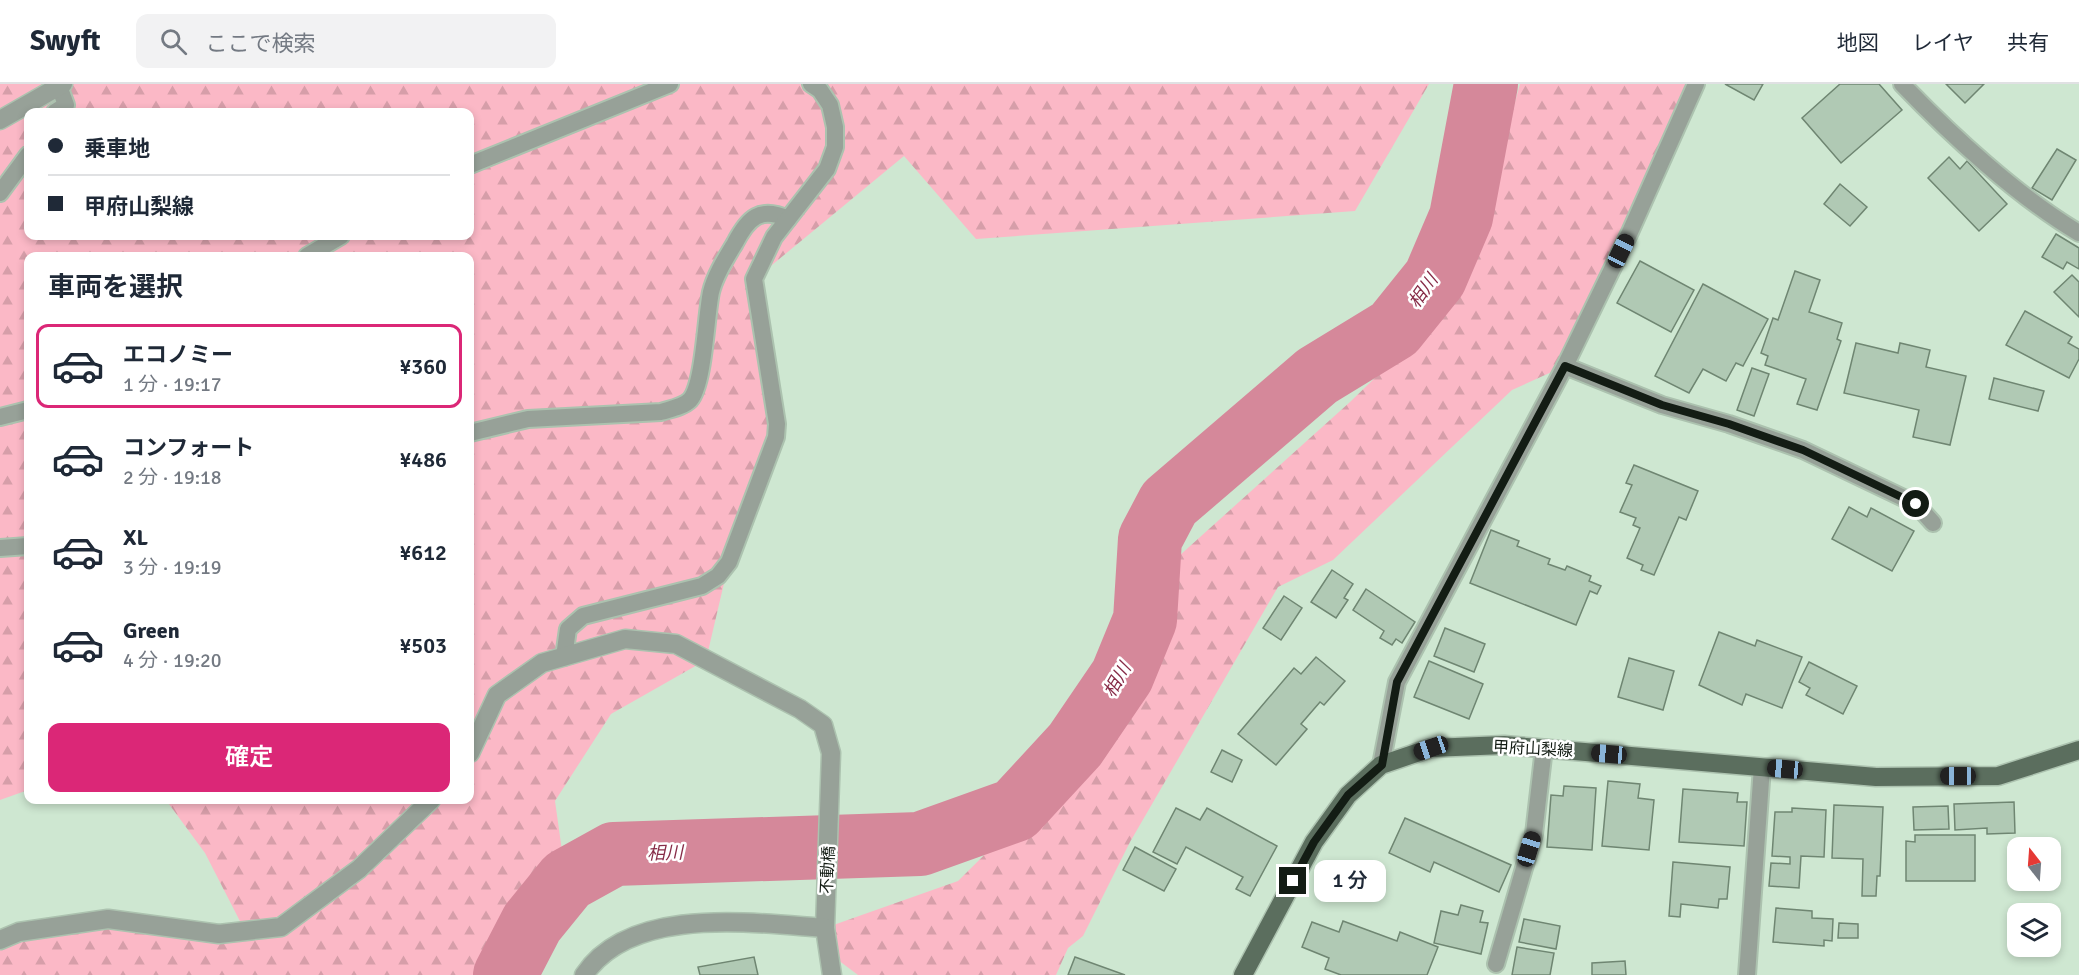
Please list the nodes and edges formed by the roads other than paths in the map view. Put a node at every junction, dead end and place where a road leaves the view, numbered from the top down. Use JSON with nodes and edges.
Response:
{"nodes":[{"id":1,"x":670,"y":84,"type":"edge"},
{"id":2,"x":811,"y":84,"type":"edge"},
{"id":3,"x":1696,"y":84,"type":"edge"},
{"id":4,"x":1902,"y":84,"type":"edge"},
{"id":5,"x":61,"y":85,"type":"edge"},
{"id":6,"x":61,"y":108,"type":"edge"},
{"id":7,"x":0,"y":120,"type":"edge"},
{"id":8,"x":24,"y":160,"type":"edge"},
{"id":9,"x":474,"y":163,"type":"edge"},
{"id":10,"x":0,"y":193,"type":"edge"},
{"id":11,"x":788,"y":219,"type":"junction"},
{"id":12,"x":2079,"y":234,"type":"edge"},
{"id":13,"x":334,"y":240,"type":"edge"},
{"id":14,"x":314,"y":252,"type":"edge"},
{"id":15,"x":1565,"y":366,"type":"junction"},
{"id":16,"x":24,"y":411,"type":"edge"},
{"id":17,"x":0,"y":417,"type":"edge"},
{"id":18,"x":474,"y":432,"type":"edge"},
{"id":19,"x":1933,"y":523,"type":"dead end"},
{"id":20,"x":24,"y":546,"type":"edge"},
{"id":21,"x":0,"y":548,"type":"edge"},
{"id":22,"x":564,"y":657,"type":"junction"},
{"id":23,"x":474,"y":744,"type":"edge"},
{"id":24,"x":1544,"y":748,"type":"junction"},
{"id":25,"x":2079,"y":750,"type":"edge"},
{"id":26,"x":1382,"y":765,"type":"junction"},
{"id":27,"x":1762,"y":767,"type":"junction"},
{"id":28,"x":427,"y":804,"type":"edge"},
{"id":29,"x":825,"y":928,"type":"junction"},
{"id":30,"x":0,"y":940,"type":"edge"},
{"id":31,"x":1496,"y":964,"type":"dead end"},
{"id":32,"x":584,"y":975,"type":"edge"},
{"id":33,"x":832,"y":975,"type":"edge"},
{"id":34,"x":1243,"y":975,"type":"edge"},
{"id":35,"x":1747,"y":975,"type":"edge"}],
"edges":[{"from":1,"to":9,"type":"lane"},
{"from":2,"to":11,"type":"lane"},
{"from":3,"to":15,"type":"lane"},
{"from":4,"to":12,"type":"lane"},
{"from":5,"to":6,"type":"lane"},
{"from":5,"to":7,"type":"street"},
{"from":8,"to":10,"type":"lane"},
{"from":11,"to":18,"type":"lane"},
{"from":11,"to":22,"type":"lane"},
{"from":13,"to":14,"type":"lane"},
{"from":15,"to":19,"type":"lane"},
{"from":15,"to":26,"type":"lane"},
{"from":16,"to":17,"type":"lane"},
{"from":20,"to":21,"type":"lane"},
{"from":22,"to":23,"type":"street","name":"不動橋"},
{"from":22,"to":29,"type":"street","name":"不動橋"},
{"from":24,"to":26,"type":"main road","name":"甲府山梨線"},
{"from":24,"to":27,"type":"main road","name":"甲府山梨線"},
{"from":24,"to":31,"type":"lane"},
{"from":25,"to":27,"type":"main road","name":"甲府山梨線"},
{"from":26,"to":34,"type":"main road","name":"甲府山梨線"},
{"from":27,"to":35,"type":"lane"},
{"from":28,"to":30,"type":"street"},
{"from":29,"to":32,"type":"street"},
{"from":29,"to":33,"type":"street","name":"不動橋"}]}
